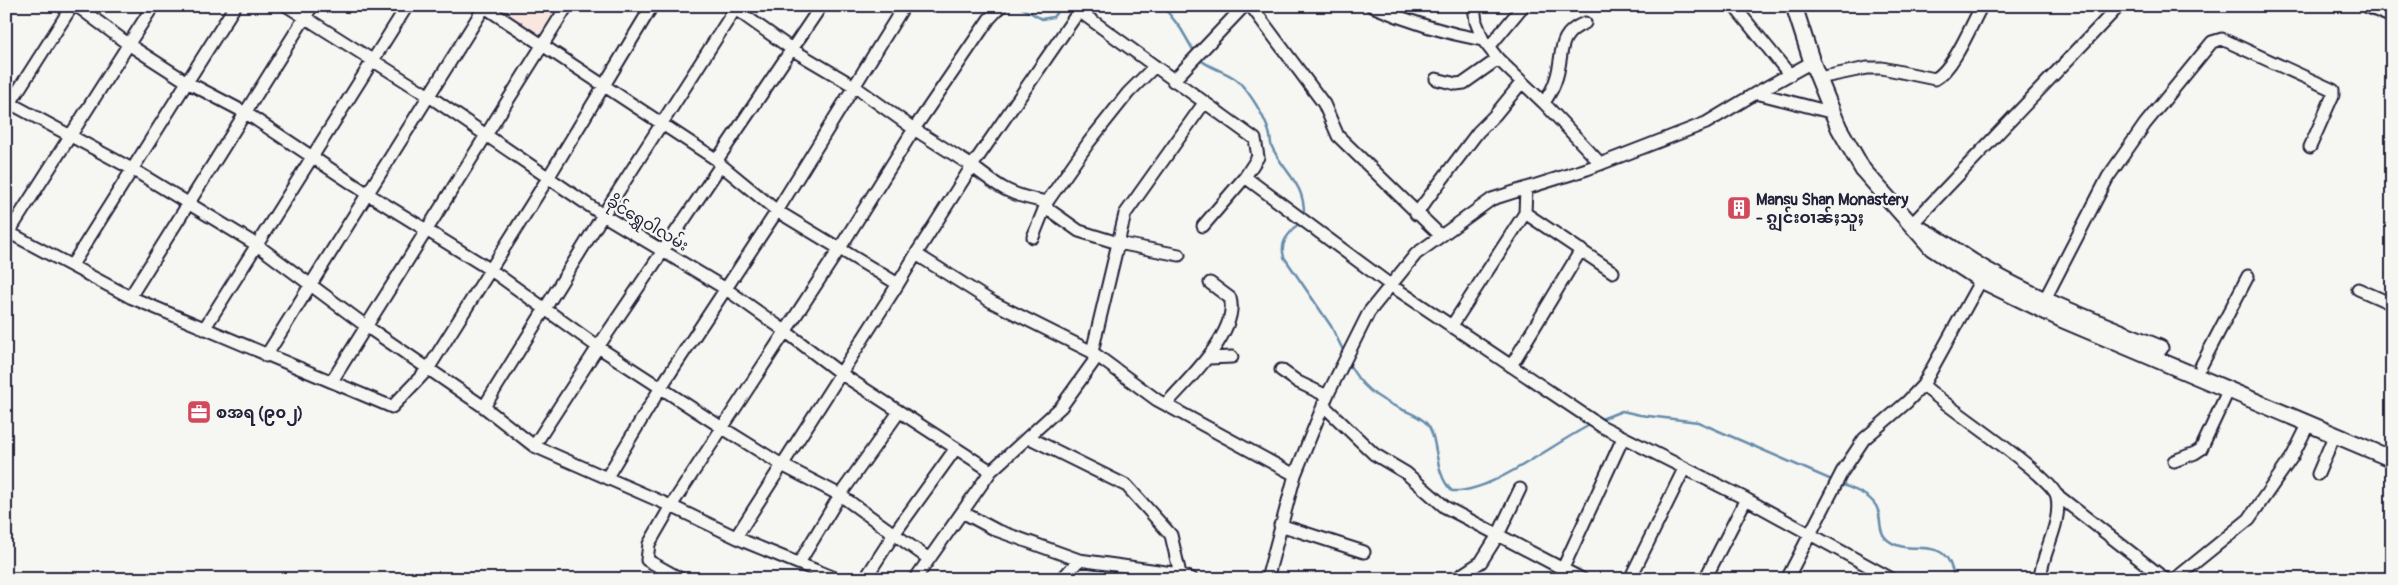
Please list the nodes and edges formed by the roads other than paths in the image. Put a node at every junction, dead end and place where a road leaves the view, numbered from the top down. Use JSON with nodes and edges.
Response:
{"nodes":[{"id":1,"x":72,"y":6,"type":"edge"},
{"id":2,"x":77,"y":6,"type":"edge"},
{"id":3,"x":153,"y":6,"type":"edge"},
{"id":4,"x":235,"y":6,"type":"edge"},
{"id":5,"x":287,"y":6,"type":"edge"},
{"id":6,"x":312,"y":6,"type":"edge"},
{"id":7,"x":407,"y":6,"type":"edge"},
{"id":8,"x":566,"y":6,"type":"edge"},
{"id":9,"x":652,"y":6,"type":"edge"},
{"id":10,"x":820,"y":6,"type":"edge"},
{"id":11,"x":904,"y":6,"type":"edge"},
{"id":12,"x":1001,"y":6,"type":"edge"},
{"id":13,"x":1244,"y":6,"type":"edge"},
{"id":14,"x":1250,"y":6,"type":"edge"},
{"id":15,"x":1372,"y":6,"type":"edge"},
{"id":16,"x":1474,"y":6,"type":"edge"},
{"id":17,"x":1523,"y":6,"type":"edge"},
{"id":18,"x":1734,"y":6,"type":"edge"},
{"id":19,"x":2119,"y":6,"type":"edge"},
{"id":20,"x":2366,"y":6,"type":"edge"},
{"id":21,"x":484,"y":7,"type":"edge"},
{"id":22,"x":734,"y":7,"type":"edge"},
{"id":23,"x":1795,"y":7,"type":"edge"},
{"id":24,"x":1077,"y":9,"type":"edge"},
{"id":25,"x":1979,"y":11,"type":"dead end"},
{"id":26,"x":2392,"y":17,"type":"edge"},
{"id":27,"x":305,"y":18,"type":"junction"},
{"id":28,"x":1585,"y":23,"type":"dead end"},
{"id":29,"x":1486,"y":43,"type":"junction"},
{"id":30,"x":128,"y":44,"type":"junction"},
{"id":31,"x":542,"y":45,"type":"junction"},
{"id":32,"x":793,"y":50,"type":"junction"},
{"id":33,"x":1498,"y":59,"type":"junction"},
{"id":34,"x":373,"y":61,"type":"junction"},
{"id":35,"x":1812,"y":62,"type":"junction"},
{"id":36,"x":1155,"y":66,"type":"junction"},
{"id":37,"x":1790,"y":75,"type":"junction"},
{"id":38,"x":1819,"y":78,"type":"junction"},
{"id":39,"x":1436,"y":79,"type":"dead end"},
{"id":40,"x":1173,"y":81,"type":"junction"},
{"id":41,"x":188,"y":82,"type":"junction"},
{"id":42,"x":1522,"y":82,"type":"junction"},
{"id":43,"x":603,"y":85,"type":"junction"},
{"id":44,"x":854,"y":86,"type":"junction"},
{"id":45,"x":1756,"y":93,"type":"junction"},
{"id":46,"x":429,"y":96,"type":"junction"},
{"id":47,"x":1204,"y":103,"type":"junction"},
{"id":48,"x":1544,"y":103,"type":"junction"},
{"id":49,"x":8,"y":105,"type":"edge"},
{"id":50,"x":246,"y":113,"type":"junction"},
{"id":51,"x":1834,"y":113,"type":"junction"},
{"id":52,"x":662,"y":124,"type":"junction"},
{"id":53,"x":914,"y":129,"type":"junction"},
{"id":54,"x":486,"y":134,"type":"junction"},
{"id":55,"x":71,"y":135,"type":"junction"},
{"id":56,"x":2310,"y":147,"type":"dead end"},
{"id":57,"x":312,"y":158,"type":"junction"},
{"id":58,"x":719,"y":162,"type":"junction"},
{"id":59,"x":1601,"y":164,"type":"junction"},
{"id":60,"x":972,"y":166,"type":"junction"},
{"id":61,"x":132,"y":169,"type":"junction"},
{"id":62,"x":1245,"y":177,"type":"junction"},
{"id":63,"x":548,"y":178,"type":"junction"},
{"id":64,"x":1526,"y":188,"type":"junction"},
{"id":65,"x":368,"y":194,"type":"junction"},
{"id":66,"x":190,"y":202,"type":"junction"},
{"id":67,"x":1046,"y":205,"type":"junction"},
{"id":68,"x":777,"y":211,"type":"junction"},
{"id":69,"x":1525,"y":213,"type":"junction"},
{"id":70,"x":1416,"y":214,"type":"junction"},
{"id":71,"x":603,"y":215,"type":"junction"},
{"id":72,"x":1203,"y":226,"type":"dead end"},
{"id":73,"x":1913,"y":226,"type":"junction"},
{"id":74,"x":426,"y":230,"type":"junction"},
{"id":75,"x":8,"y":232,"type":"edge"},
{"id":76,"x":1440,"y":235,"type":"junction"},
{"id":77,"x":1033,"y":237,"type":"dead end"},
{"id":78,"x":1118,"y":243,"type":"junction"},
{"id":79,"x":257,"y":245,"type":"junction"},
{"id":80,"x":840,"y":248,"type":"junction"},
{"id":81,"x":1581,"y":250,"type":"junction"},
{"id":82,"x":664,"y":252,"type":"junction"},
{"id":83,"x":916,"y":254,"type":"junction"},
{"id":84,"x":1179,"y":256,"type":"dead end"},
{"id":85,"x":72,"y":265,"type":"junction"},
{"id":86,"x":491,"y":270,"type":"junction"},
{"id":87,"x":1613,"y":272,"type":"dead end"},
{"id":88,"x":2248,"y":276,"type":"dead end"},
{"id":89,"x":1981,"y":280,"type":"junction"},
{"id":90,"x":1210,"y":283,"type":"dead end"},
{"id":91,"x":898,"y":284,"type":"junction"},
{"id":92,"x":1389,"y":284,"type":"junction"},
{"id":93,"x":311,"y":285,"type":"junction"},
{"id":94,"x":726,"y":289,"type":"junction"},
{"id":95,"x":2358,"y":289,"type":"dead end"},
{"id":96,"x":130,"y":297,"type":"junction"},
{"id":97,"x":2044,"y":299,"type":"junction"},
{"id":98,"x":2392,"y":304,"type":"edge"},
{"id":99,"x":544,"y":308,"type":"junction"},
{"id":100,"x":366,"y":326,"type":"junction"},
{"id":101,"x":1451,"y":328,"type":"junction"},
{"id":102,"x":204,"y":329,"type":"junction"},
{"id":103,"x":785,"y":331,"type":"junction"},
{"id":104,"x":598,"y":347,"type":"junction"},
{"id":105,"x":1095,"y":354,"type":"junction"},
{"id":106,"x":266,"y":356,"type":"junction"},
{"id":107,"x":1232,"y":357,"type":"dead end"},
{"id":108,"x":1209,"y":358,"type":"junction"},
{"id":109,"x":1511,"y":366,"type":"junction"},
{"id":110,"x":2201,"y":366,"type":"junction"},
{"id":111,"x":428,"y":369,"type":"junction"},
{"id":112,"x":1281,"y":370,"type":"dead end"},
{"id":113,"x":840,"y":373,"type":"junction"},
{"id":114,"x":332,"y":381,"type":"junction"},
{"id":115,"x":1923,"y":385,"type":"junction"},
{"id":116,"x":661,"y":387,"type":"junction"},
{"id":117,"x":2229,"y":389,"type":"junction"},
{"id":118,"x":1325,"y":401,"type":"junction"},
{"id":119,"x":1166,"y":404,"type":"junction"},
{"id":120,"x":484,"y":408,"type":"junction"},
{"id":121,"x":899,"y":412,"type":"junction"},
{"id":122,"x":2309,"y":423,"type":"junction"},
{"id":123,"x":721,"y":427,"type":"junction"},
{"id":124,"x":2335,"y":434,"type":"junction"},
{"id":125,"x":1028,"y":438,"type":"junction"},
{"id":126,"x":1623,"y":438,"type":"junction"},
{"id":127,"x":534,"y":446,"type":"junction"},
{"id":128,"x":956,"y":448,"type":"junction"},
{"id":129,"x":2392,"y":449,"type":"edge"},
{"id":130,"x":2392,"y":459,"type":"edge"},
{"id":131,"x":2174,"y":461,"type":"dead end"},
{"id":132,"x":782,"y":465,"type":"junction"},
{"id":133,"x":1684,"y":469,"type":"junction"},
{"id":134,"x":991,"y":471,"type":"junction"},
{"id":135,"x":2318,"y":474,"type":"dead end"},
{"id":136,"x":1295,"y":475,"type":"junction"},
{"id":137,"x":607,"y":477,"type":"junction"},
{"id":138,"x":1520,"y":489,"type":"dead end"},
{"id":139,"x":840,"y":495,"type":"junction"},
{"id":140,"x":2057,"y":495,"type":"junction"},
{"id":141,"x":1746,"y":499,"type":"junction"},
{"id":142,"x":670,"y":506,"type":"junction"},
{"id":143,"x":962,"y":512,"type":"junction"},
{"id":144,"x":1280,"y":525,"type":"junction"},
{"id":145,"x":894,"y":534,"type":"junction"},
{"id":146,"x":1809,"y":534,"type":"junction"},
{"id":147,"x":1498,"y":535,"type":"junction"},
{"id":148,"x":736,"y":537,"type":"junction"},
{"id":149,"x":1364,"y":552,"type":"dead end"},
{"id":150,"x":929,"y":559,"type":"junction"},
{"id":151,"x":1079,"y":560,"type":"junction"},
{"id":152,"x":799,"y":564,"type":"junction"},
{"id":153,"x":1180,"y":574,"type":"junction"},
{"id":154,"x":1561,"y":574,"type":"edge"},
{"id":155,"x":1876,"y":575,"type":"edge"},
{"id":156,"x":681,"y":579,"type":"edge"},
{"id":157,"x":837,"y":579,"type":"edge"},
{"id":158,"x":865,"y":579,"type":"edge"},
{"id":159,"x":915,"y":579,"type":"edge"},
{"id":160,"x":1062,"y":579,"type":"edge"},
{"id":161,"x":1192,"y":579,"type":"edge"},
{"id":162,"x":1267,"y":579,"type":"edge"},
{"id":163,"x":1455,"y":579,"type":"edge"},
{"id":164,"x":1582,"y":579,"type":"edge"},
{"id":165,"x":1630,"y":579,"type":"edge"},
{"id":166,"x":1705,"y":579,"type":"edge"},
{"id":167,"x":1787,"y":579,"type":"edge"},
{"id":168,"x":1892,"y":579,"type":"edge"},
{"id":169,"x":2040,"y":579,"type":"edge"},
{"id":170,"x":2165,"y":579,"type":"edge"},
{"id":171,"x":2175,"y":579,"type":"edge"}],
"edges":[{"from":1,"to":49,"type":"street"},
{"from":2,"to":30,"type":"street"},
{"from":3,"to":30,"type":"street"},
{"from":4,"to":41,"type":"street"},
{"from":5,"to":27,"type":"street","name":"ခိုင်ရွှေဝါလမ်း"},
{"from":6,"to":27,"type":"street"},
{"from":7,"to":34,"type":"street"},
{"from":8,"to":31,"type":"street"},
{"from":9,"to":43,"type":"street"},
{"from":10,"to":32,"type":"street"},
{"from":11,"to":44,"type":"street"},
{"from":12,"to":53,"type":"street"},
{"from":13,"to":40,"type":"street"},
{"from":14,"to":70,"type":"street"},
{"from":15,"to":29,"type":"street"},
{"from":16,"to":29,"type":"street"},
{"from":17,"to":29,"type":"street"},
{"from":18,"to":37,"type":"street"},
{"from":19,"to":73,"type":"street"},
{"from":20,"to":26,"type":"street"},
{"from":21,"to":31,"type":"street"},
{"from":21,"to":46,"type":"street"},
{"from":22,"to":32,"type":"street"},
{"from":22,"to":52,"type":"street"},
{"from":23,"to":35,"type":"main road"},
{"from":24,"to":36,"type":"street"},
{"from":24,"to":60,"type":"street"},
{"from":25,"to":38,"type":"street"},
{"from":27,"to":34,"type":"street","name":"ခိုင်ရွှေဝါလမ်း"},
{"from":27,"to":50,"type":"street"},
{"from":28,"to":48,"type":"street"},
{"from":29,"to":33,"type":"street"},
{"from":30,"to":41,"type":"street"},
{"from":30,"to":55,"type":"street"},
{"from":31,"to":43,"type":"street"},
{"from":31,"to":54,"type":"street"},
{"from":32,"to":44,"type":"street"},
{"from":32,"to":58,"type":"street"},
{"from":33,"to":39,"type":"street"},
{"from":33,"to":42,"type":"street"},
{"from":34,"to":46,"type":"street","name":"ခိုင်ရွှေဝါလမ်း"},
{"from":34,"to":57,"type":"street"},
{"from":35,"to":37,"type":"street"},
{"from":35,"to":38,"type":"main road"},
{"from":36,"to":40,"type":"street"},
{"from":36,"to":67,"type":"street"},
{"from":37,"to":45,"type":"street"},
{"from":38,"to":51,"type":"main road"},
{"from":40,"to":47,"type":"street"},
{"from":41,"to":50,"type":"street"},
{"from":41,"to":61,"type":"street"},
{"from":42,"to":48,"type":"street"},
{"from":42,"to":70,"type":"street"},
{"from":43,"to":52,"type":"street"},
{"from":43,"to":63,"type":"street"},
{"from":44,"to":53,"type":"street"},
{"from":44,"to":68,"type":"street"},
{"from":45,"to":51,"type":"street"},
{"from":45,"to":59,"type":"street"},
{"from":46,"to":54,"type":"street","name":"ခိုင်ရွှေဝါလမ်း"},
{"from":46,"to":65,"type":"street"},
{"from":47,"to":62,"type":"street"},
{"from":47,"to":78,"type":"street"},
{"from":48,"to":59,"type":"street"},
{"from":49,"to":55,"type":"street"},
{"from":50,"to":57,"type":"street"},
{"from":50,"to":66,"type":"street"},
{"from":51,"to":73,"type":"main road"},
{"from":52,"to":58,"type":"street"},
{"from":52,"to":71,"type":"street"},
{"from":53,"to":60,"type":"street"},
{"from":53,"to":80,"type":"street"},
{"from":54,"to":63,"type":"street","name":"ခိုင်ရွှေဝါလမ်း"},
{"from":54,"to":74,"type":"street"},
{"from":55,"to":61,"type":"street"},
{"from":55,"to":75,"type":"street"},
{"from":56,"to":97,"type":"street"},
{"from":57,"to":65,"type":"street"},
{"from":57,"to":79,"type":"street"},
{"from":58,"to":68,"type":"street"},
{"from":58,"to":82,"type":"street"},
{"from":59,"to":64,"type":"street"},
{"from":60,"to":67,"type":"street"},
{"from":60,"to":83,"type":"street"},
{"from":61,"to":66,"type":"street"},
{"from":61,"to":85,"type":"street"},
{"from":62,"to":72,"type":"street"},
{"from":62,"to":92,"type":"street"},
{"from":63,"to":71,"type":"street","name":"ခိုင်ရွှေဝါလမ်း"},
{"from":63,"to":86,"type":"street"},
{"from":64,"to":69,"type":"street"},
{"from":64,"to":76,"type":"street"},
{"from":65,"to":74,"type":"street"},
{"from":65,"to":93,"type":"street"},
{"from":66,"to":79,"type":"street"},
{"from":66,"to":96,"type":"street"},
{"from":67,"to":77,"type":"street"},
{"from":67,"to":78,"type":"street"},
{"from":68,"to":80,"type":"street"},
{"from":68,"to":94,"type":"street"},
{"from":69,"to":81,"type":"street"},
{"from":69,"to":101,"type":"street"},
{"from":70,"to":76,"type":"street"},
{"from":71,"to":82,"type":"street","name":"ခိုင်ရွှေဝါလမ်း"},
{"from":71,"to":99,"type":"street"},
{"from":73,"to":89,"type":"main road"},
{"from":73,"to":97,"type":"main road"},
{"from":74,"to":86,"type":"street"},
{"from":74,"to":100,"type":"street"},
{"from":75,"to":85,"type":"street"},
{"from":76,"to":92,"type":"street"},
{"from":78,"to":84,"type":"street"},
{"from":78,"to":105,"type":"street"},
{"from":79,"to":93,"type":"street"},
{"from":79,"to":102,"type":"street"},
{"from":80,"to":91,"type":"street"},
{"from":80,"to":103,"type":"street"},
{"from":81,"to":87,"type":"street"},
{"from":81,"to":109,"type":"street"},
{"from":82,"to":94,"type":"street","name":"ခိုင်ရွှေဝါလမ်း"},
{"from":82,"to":104,"type":"street"},
{"from":83,"to":91,"type":"street"},
{"from":83,"to":105,"type":"street"},
{"from":85,"to":96,"type":"street"},
{"from":86,"to":99,"type":"street"},
{"from":86,"to":111,"type":"street"},
{"from":88,"to":110,"type":"street"},
{"from":89,"to":115,"type":"street"},
{"from":89,"to":117,"type":"main road"},
{"from":90,"to":108,"type":"street"},
{"from":91,"to":113,"type":"street"},
{"from":92,"to":101,"type":"street"},
{"from":92,"to":118,"type":"street"},
{"from":93,"to":100,"type":"street"},
{"from":93,"to":106,"type":"street"},
{"from":94,"to":103,"type":"street","name":"ခိုင်ရွှေဝါလမ်း"},
{"from":94,"to":116,"type":"street"},
{"from":95,"to":98,"type":"street"},
{"from":96,"to":102,"type":"street"},
{"from":97,"to":110,"type":"main road"},
{"from":99,"to":104,"type":"street"},
{"from":99,"to":120,"type":"street"},
{"from":100,"to":111,"type":"street"},
{"from":100,"to":114,"type":"street"},
{"from":101,"to":109,"type":"street"},
{"from":102,"to":106,"type":"street"},
{"from":103,"to":113,"type":"street","name":"ခိုင်ရွှေဝါလမ်း"},
{"from":103,"to":123,"type":"street"},
{"from":104,"to":116,"type":"street"},
{"from":104,"to":127,"type":"street"},
{"from":105,"to":119,"type":"street"},
{"from":105,"to":125,"type":"street"},
{"from":106,"to":114,"type":"street"},
{"from":107,"to":108,"type":"street"},
{"from":108,"to":119,"type":"street"},
{"from":109,"to":126,"type":"street"},
{"from":110,"to":129,"type":"main road"},
{"from":111,"to":114,"type":"street"},
{"from":111,"to":120,"type":"street"},
{"from":112,"to":118,"type":"street"},
{"from":113,"to":121,"type":"street","name":"ခိုင်ရွှေဝါလမ်း"},
{"from":113,"to":132,"type":"street"},
{"from":115,"to":140,"type":"street"},
{"from":115,"to":146,"type":"street"},
{"from":116,"to":123,"type":"street"},
{"from":116,"to":137,"type":"street"},
{"from":117,"to":122,"type":"main road"},
{"from":117,"to":131,"type":"street"},
{"from":118,"to":136,"type":"street"},
{"from":118,"to":147,"type":"street"},
{"from":119,"to":136,"type":"street"},
{"from":120,"to":127,"type":"street"},
{"from":121,"to":128,"type":"street","name":"ခိုင်ရွှေဝါလမ်း"},
{"from":121,"to":139,"type":"street"},
{"from":122,"to":124,"type":"main road"},
{"from":122,"to":171,"type":"street"},
{"from":123,"to":132,"type":"street"},
{"from":123,"to":142,"type":"street"},
{"from":124,"to":130,"type":"main road"},
{"from":124,"to":135,"type":"street"},
{"from":125,"to":134,"type":"street"},
{"from":125,"to":153,"type":"street"},
{"from":126,"to":133,"type":"street"},
{"from":126,"to":154,"type":"street"},
{"from":127,"to":137,"type":"street"},
{"from":128,"to":134,"type":"street","name":"ခိုင်ရွှေဝါလမ်း"},
{"from":128,"to":145,"type":"street"},
{"from":132,"to":139,"type":"street"},
{"from":132,"to":148,"type":"street"},
{"from":133,"to":141,"type":"street"},
{"from":133,"to":165,"type":"street"},
{"from":134,"to":143,"type":"street"},
{"from":136,"to":144,"type":"street"},
{"from":137,"to":142,"type":"street"},
{"from":138,"to":147,"type":"street"},
{"from":139,"to":145,"type":"street"},
{"from":139,"to":152,"type":"street"},
{"from":140,"to":169,"type":"street"},
{"from":140,"to":170,"type":"street"},
{"from":141,"to":146,"type":"street"},
{"from":141,"to":166,"type":"street"},
{"from":142,"to":148,"type":"street"},
{"from":142,"to":156,"type":"street"},
{"from":143,"to":150,"type":"street"},
{"from":143,"to":151,"type":"street"},
{"from":144,"to":149,"type":"street"},
{"from":144,"to":162,"type":"street"},
{"from":145,"to":150,"type":"street"},
{"from":145,"to":158,"type":"street"},
{"from":146,"to":155,"type":"street"},
{"from":146,"to":167,"type":"street"},
{"from":147,"to":154,"type":"street"},
{"from":147,"to":163,"type":"street"},
{"from":148,"to":152,"type":"street"},
{"from":150,"to":159,"type":"street"},
{"from":151,"to":153,"type":"street"},
{"from":151,"to":160,"type":"street"},
{"from":152,"to":157,"type":"street"},
{"from":153,"to":161,"type":"street"},
{"from":154,"to":164,"type":"street"},
{"from":155,"to":168,"type":"street"}]}
